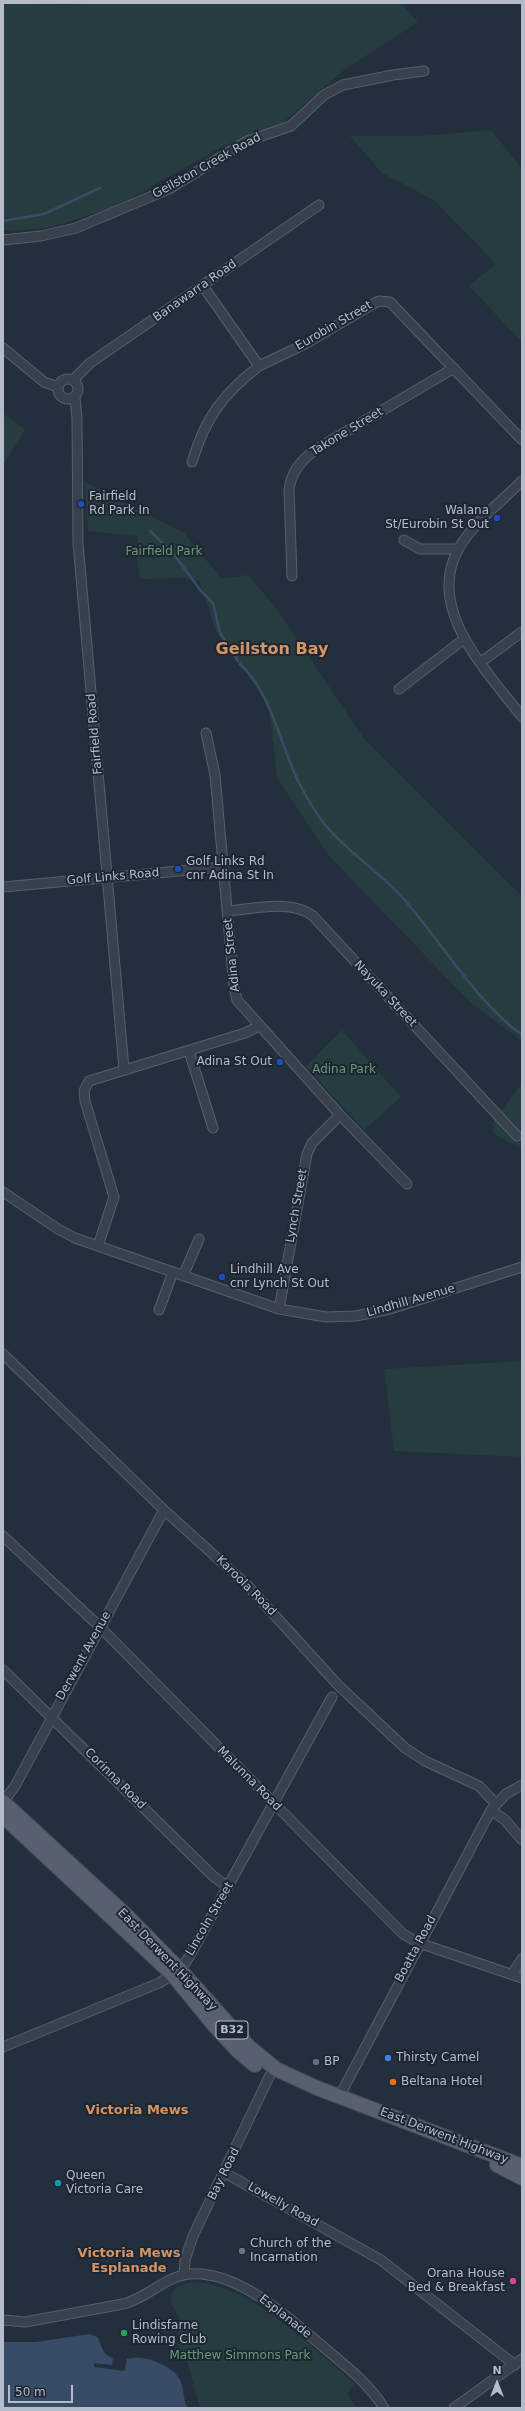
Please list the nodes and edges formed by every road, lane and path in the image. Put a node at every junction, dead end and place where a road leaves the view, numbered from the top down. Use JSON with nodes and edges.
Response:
{"nodes":[{"id":1,"x":424,"y":71,"type":"dead end"},
{"id":2,"x":320,"y":205,"type":"dead end"},
{"id":3,"x":3,"y":240,"type":"edge"},
{"id":4,"x":203,"y":286,"type":"junction"},
{"id":5,"x":3,"y":348,"type":"edge"},
{"id":6,"x":259,"y":366,"type":"junction"},
{"id":7,"x":454,"y":368,"type":"junction"},
{"id":8,"x":73,"y":380,"type":"junction"},
{"id":9,"x":58,"y":387,"type":"junction"},
{"id":10,"x":75,"y":398,"type":"junction"},
{"id":11,"x":522,"y":440,"type":"edge"},
{"id":12,"x":192,"y":462,"type":"dead end"},
{"id":13,"x":522,"y":481,"type":"edge"},
{"id":14,"x":404,"y":540,"type":"dead end"},
{"id":15,"x":458,"y":549,"type":"junction"},
{"id":16,"x":292,"y":576,"type":"dead end"},
{"id":17,"x":522,"y":632,"type":"edge"},
{"id":18,"x":464,"y":639,"type":"junction"},
{"id":19,"x":481,"y":662,"type":"junction"},
{"id":20,"x":399,"y":689,"type":"dead end"},
{"id":21,"x":522,"y":717,"type":"edge"},
{"id":22,"x":206,"y":732,"type":"dead end"},
{"id":23,"x":223,"y":867,"type":"junction"},
{"id":24,"x":107,"y":878,"type":"junction"},
{"id":25,"x":3,"y":887,"type":"edge"},
{"id":26,"x":227,"y":911,"type":"junction"},
{"id":27,"x":259,"y":1026,"type":"junction"},
{"id":28,"x":189,"y":1051,"type":"junction"},
{"id":29,"x":124,"y":1069,"type":"junction"},
{"id":30,"x":340,"y":1115,"type":"junction"},
{"id":31,"x":213,"y":1128,"type":"dead end"},
{"id":32,"x":517,"y":1136,"type":"dead end"},
{"id":33,"x":407,"y":1184,"type":"dead end"},
{"id":34,"x":3,"y":1192,"type":"edge"},
{"id":35,"x":199,"y":1239,"type":"dead end"},
{"id":36,"x":98,"y":1246,"type":"junction"},
{"id":37,"x":522,"y":1267,"type":"edge"},
{"id":38,"x":173,"y":1272,"type":"junction"},
{"id":39,"x":183,"y":1276,"type":"junction"},
{"id":40,"x":279,"y":1309,"type":"junction"},
{"id":41,"x":159,"y":1310,"type":"dead end"},
{"id":42,"x":3,"y":1354,"type":"edge"},
{"id":43,"x":164,"y":1510,"type":"junction"},
{"id":44,"x":3,"y":1536,"type":"edge"},
{"id":45,"x":100,"y":1627,"type":"junction"},
{"id":46,"x":3,"y":1670,"type":"edge"},
{"id":47,"x":332,"y":1697,"type":"dead end"},
{"id":48,"x":52,"y":1716,"type":"junction"},
{"id":49,"x":522,"y":1785,"type":"edge"},
{"id":50,"x":3,"y":1802,"type":"edge"},
{"id":51,"x":274,"y":1803,"type":"junction"},
{"id":52,"x":494,"y":1807,"type":"junction"},
{"id":53,"x":4,"y":1818,"type":"edge"},
{"id":54,"x":522,"y":1840,"type":"edge"},
{"id":55,"x":228,"y":1887,"type":"junction"},
{"id":56,"x":418,"y":1943,"type":"junction"},
{"id":57,"x":522,"y":1959,"type":"edge"},
{"id":58,"x":176,"y":1973,"type":"junction"},
{"id":59,"x":512,"y":1974,"type":"junction"},
{"id":60,"x":522,"y":1978,"type":"edge"},
{"id":61,"x":3,"y":2047,"type":"edge"},
{"id":62,"x":270,"y":2075,"type":"junction"},
{"id":63,"x":339,"y":2097,"type":"junction"},
{"id":64,"x":522,"y":2166,"type":"edge"},
{"id":65,"x":225,"y":2173,"type":"junction"},
{"id":66,"x":522,"y":2178,"type":"edge"},
{"id":67,"x":184,"y":2275,"type":"junction"},
{"id":68,"x":3,"y":2320,"type":"edge"},
{"id":69,"x":518,"y":2362,"type":"edge"},
{"id":70,"x":384,"y":2408,"type":"edge"},
{"id":71,"x":454,"y":2408,"type":"edge"}],
"edges":[{"from":1,"to":3,"type":"street","name":"Geilston Creek Road"},
{"from":2,"to":4,"type":"street","name":"Banawarra Road"},
{"from":4,"to":6,"type":"street"},
{"from":4,"to":8,"type":"street","name":"Banawarra Road"},
{"from":5,"to":9,"type":"street"},
{"from":6,"to":7,"type":"street","name":"Eurobin Street"},
{"from":6,"to":12,"type":"street","name":"Eurobin Street"},
{"from":7,"to":11,"type":"street","name":"Eurobin Street"},
{"from":7,"to":16,"type":"street","name":"Takone Street"},
{"from":8,"to":9,"type":"street"},
{"from":8,"to":10,"type":"street"},
{"from":9,"to":10,"type":"street"},
{"from":10,"to":24,"type":"street","name":"Fairfield Road"},
{"from":13,"to":15,"type":"street"},
{"from":14,"to":15,"type":"street"},
{"from":15,"to":18,"type":"street"},
{"from":17,"to":19,"type":"street"},
{"from":18,"to":19,"type":"street"},
{"from":18,"to":20,"type":"street"},
{"from":19,"to":21,"type":"street"},
{"from":22,"to":23,"type":"street","name":"Adina Street"},
{"from":23,"to":24,"type":"street","name":"Golf Links Road"},
{"from":23,"to":26,"type":"street","name":"Adina Street"},
{"from":24,"to":25,"type":"street","name":"Golf Links Road"},
{"from":24,"to":29,"type":"street","name":"Fairfield Road"},
{"from":26,"to":27,"type":"street","name":"Adina Street"},
{"from":26,"to":32,"type":"street","name":"Nayuka Street"},
{"from":27,"to":28,"type":"street"},
{"from":27,"to":30,"type":"street","name":"Adina Street"},
{"from":28,"to":29,"type":"street"},
{"from":28,"to":31,"type":"street"},
{"from":29,"to":36,"type":"street"},
{"from":30,"to":33,"type":"street","name":"Adina Street"},
{"from":30,"to":40,"type":"street","name":"Lynch Street"},
{"from":34,"to":36,"type":"street","name":"Lindhill Avenue"},
{"from":35,"to":39,"type":"street"},
{"from":36,"to":38,"type":"street","name":"Lindhill Avenue"},
{"from":37,"to":40,"type":"street","name":"Lindhill Avenue"},
{"from":38,"to":39,"type":"street","name":"Lindhill Avenue"},
{"from":38,"to":41,"type":"street"},
{"from":39,"to":40,"type":"street","name":"Lindhill Avenue"},
{"from":42,"to":43,"type":"street","name":"Karoola Road"},
{"from":43,"to":45,"type":"street","name":"Derwent Avenue"},
{"from":43,"to":52,"type":"street","name":"Karoola Road"},
{"from":44,"to":45,"type":"street","name":"Malunna Road"},
{"from":45,"to":48,"type":"street","name":"Derwent Avenue"},
{"from":45,"to":51,"type":"street","name":"Malunna Road"},
{"from":46,"to":48,"type":"street","name":"Corinna Road"},
{"from":47,"to":51,"type":"street","name":"Lincoln Street"},
{"from":48,"to":50,"type":"street","name":"Derwent Avenue"},
{"from":48,"to":55,"type":"street","name":"Corinna Road"},
{"from":49,"to":52,"type":"street"},
{"from":50,"to":58,"type":"main road","name":"East Derwent Highway","number":"B32"},
{"from":51,"to":55,"type":"street","name":"Lincoln Street"},
{"from":51,"to":56,"type":"street","name":"Malunna Road"},
{"from":52,"to":54,"type":"street","name":"Karoola Road"},
{"from":52,"to":56,"type":"street","name":"Boatta Road"},
{"from":53,"to":58,"type":"main road","name":"East Derwent Highway","number":"B32"},
{"from":55,"to":58,"type":"street","name":"Lincoln Street"},
{"from":56,"to":59,"type":"street","name":"Malunna Road"},
{"from":56,"to":63,"type":"street","name":"Boatta Road"},
{"from":57,"to":59,"type":"street"},
{"from":58,"to":61,"type":"street","name":"Lincoln Street"},
{"from":58,"to":62,"type":"main road","name":"East Derwent Highway","number":"B32"},
{"from":58,"to":63,"type":"main road","name":"East Derwent Highway","number":"B32"},
{"from":59,"to":60,"type":"street","name":"Malunna Road"},
{"from":62,"to":65,"type":"street","name":"Bay Road"},
{"from":62,"to":66,"type":"main road","name":"East Derwent Highway","number":"B32"},
{"from":63,"to":64,"type":"main road","name":"East Derwent Highway","number":"B32"},
{"from":65,"to":67,"type":"street","name":"Bay Road"},
{"from":65,"to":69,"type":"street","name":"Lowelly Road"},
{"from":67,"to":68,"type":"street","name":"Esplanade"},
{"from":67,"to":70,"type":"street","name":"Esplanade"},
{"from":69,"to":71,"type":"street"}]}
